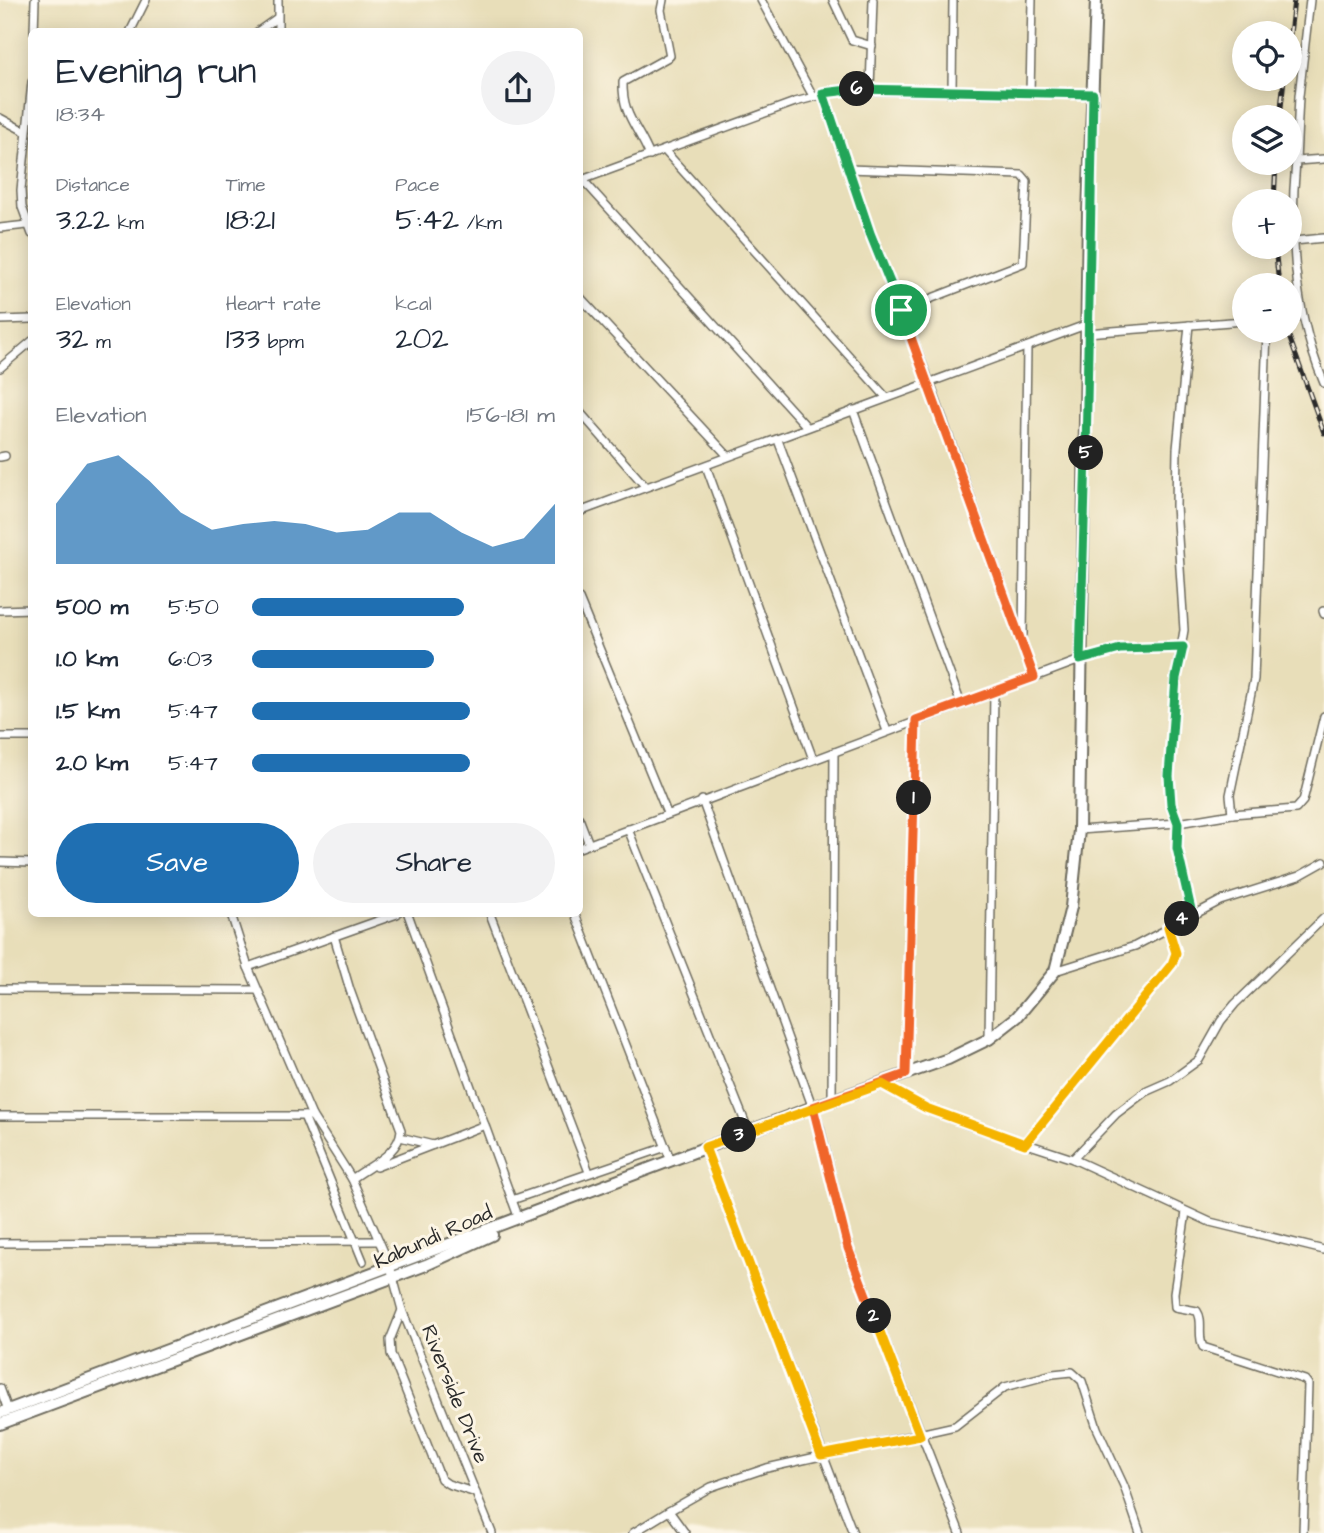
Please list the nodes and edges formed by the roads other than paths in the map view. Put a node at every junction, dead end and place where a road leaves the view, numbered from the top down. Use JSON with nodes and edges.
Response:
{"nodes":[{"id":1,"x":35,"y":0,"type":"edge"},
{"id":2,"x":146,"y":0,"type":"edge"},
{"id":3,"x":278,"y":0,"type":"edge"},
{"id":4,"x":663,"y":0,"type":"edge"},
{"id":5,"x":761,"y":0,"type":"edge"},
{"id":6,"x":833,"y":0,"type":"edge"},
{"id":7,"x":873,"y":0,"type":"edge"},
{"id":8,"x":953,"y":0,"type":"edge"},
{"id":9,"x":1032,"y":0,"type":"edge"},
{"id":10,"x":1097,"y":0,"type":"edge"},
{"id":11,"x":1310,"y":0,"type":"edge"},
{"id":12,"x":277,"y":18,"type":"junction"},
{"id":13,"x":34,"y":28,"type":"edge"},
{"id":14,"x":132,"y":28,"type":"edge"},
{"id":15,"x":263,"y":28,"type":"edge"},
{"id":16,"x":278,"y":28,"type":"edge"},
{"id":17,"x":872,"y":46,"type":"junction"},
{"id":18,"x":870,"y":89,"type":"junction"},
{"id":19,"x":952,"y":91,"type":"junction"},
{"id":20,"x":823,"y":93,"type":"junction"},
{"id":21,"x":1030,"y":93,"type":"junction"},
{"id":22,"x":1093,"y":94,"type":"junction"},
{"id":23,"x":813,"y":96,"type":"junction"},
{"id":24,"x":1298,"y":105,"type":"edge"},
{"id":25,"x":28,"y":115,"type":"edge"},
{"id":26,"x":0,"y":118,"type":"edge"},
{"id":27,"x":26,"y":132,"type":"junction"},
{"id":28,"x":665,"y":150,"type":"junction"},
{"id":29,"x":650,"y":156,"type":"junction"},
{"id":30,"x":1324,"y":159,"type":"edge"},
{"id":31,"x":1302,"y":161,"type":"edge"},
{"id":32,"x":848,"y":169,"type":"junction"},
{"id":33,"x":583,"y":180,"type":"edge"},
{"id":34,"x":583,"y":183,"type":"edge"},
{"id":35,"x":27,"y":225,"type":"joint"},
{"id":36,"x":0,"y":228,"type":"edge"},
{"id":37,"x":1324,"y":238,"type":"edge"},
{"id":38,"x":1302,"y":240,"type":"edge"},
{"id":39,"x":1295,"y":259,"type":"edge"},
{"id":40,"x":583,"y":300,"type":"edge"},
{"id":41,"x":901,"y":310,"type":"junction"},
{"id":42,"x":28,"y":319,"type":"edge"},
{"id":43,"x":0,"y":320,"type":"edge"},
{"id":44,"x":1232,"y":322,"type":"edge"},
{"id":45,"x":1189,"y":325,"type":"junction"},
{"id":46,"x":1087,"y":328,"type":"junction"},
{"id":47,"x":1267,"y":343,"type":"edge"},
{"id":48,"x":28,"y":344,"type":"edge"},
{"id":49,"x":1027,"y":348,"type":"junction"},
{"id":50,"x":0,"y":368,"type":"edge"},
{"id":51,"x":930,"y":383,"type":"junction"},
{"id":52,"x":1324,"y":383,"type":"edge"},
{"id":53,"x":886,"y":397,"type":"junction"},
{"id":54,"x":853,"y":410,"type":"junction"},
{"id":55,"x":583,"y":416,"type":"edge"},
{"id":56,"x":807,"y":427,"type":"junction"},
{"id":57,"x":778,"y":440,"type":"junction"},
{"id":58,"x":728,"y":456,"type":"junction"},
{"id":59,"x":706,"y":466,"type":"junction"},
{"id":60,"x":645,"y":486,"type":"junction"},
{"id":61,"x":583,"y":510,"type":"edge"},
{"id":62,"x":28,"y":609,"type":"edge"},
{"id":63,"x":583,"y":609,"type":"edge"},
{"id":64,"x":0,"y":610,"type":"edge"},
{"id":65,"x":1023,"y":640,"type":"junction"},
{"id":66,"x":1183,"y":647,"type":"junction"},
{"id":67,"x":1080,"y":660,"type":"junction"},
{"id":68,"x":1034,"y":677,"type":"junction"},
{"id":69,"x":995,"y":691,"type":"junction"},
{"id":70,"x":961,"y":704,"type":"junction"},
{"id":71,"x":1324,"y":716,"type":"edge"},
{"id":72,"x":916,"y":720,"type":"junction"},
{"id":73,"x":887,"y":731,"type":"junction"},
{"id":74,"x":0,"y":737,"type":"edge"},
{"id":75,"x":28,"y":737,"type":"edge"},
{"id":76,"x":834,"y":752,"type":"junction"},
{"id":77,"x":813,"y":759,"type":"junction"},
{"id":78,"x":702,"y":800,"type":"junction"},
{"id":79,"x":667,"y":813,"type":"junction"},
{"id":80,"x":1232,"y":814,"type":"junction"},
{"id":81,"x":1178,"y":823,"type":"junction"},
{"id":82,"x":583,"y":828,"type":"edge"},
{"id":83,"x":628,"y":829,"type":"junction"},
{"id":84,"x":1079,"y":830,"type":"junction"},
{"id":85,"x":589,"y":844,"type":"junction"},
{"id":86,"x":583,"y":846,"type":"edge"},
{"id":87,"x":0,"y":862,"type":"edge"},
{"id":88,"x":1324,"y":862,"type":"edge"},
{"id":89,"x":28,"y":863,"type":"edge"},
{"id":90,"x":1192,"y":914,"type":"junction"},
{"id":91,"x":232,"y":917,"type":"edge"},
{"id":92,"x":388,"y":917,"type":"edge"},
{"id":93,"x":409,"y":917,"type":"edge"},
{"id":94,"x":491,"y":917,"type":"edge"},
{"id":95,"x":576,"y":917,"type":"edge"},
{"id":96,"x":1324,"y":918,"type":"edge"},
{"id":97,"x":1168,"y":927,"type":"junction"},
{"id":98,"x":334,"y":936,"type":"junction"},
{"id":99,"x":248,"y":967,"type":"junction"},
{"id":100,"x":1055,"y":971,"type":"junction"},
{"id":101,"x":0,"y":989,"type":"edge"},
{"id":102,"x":257,"y":990,"type":"junction"},
{"id":103,"x":989,"y":1039,"type":"junction"},
{"id":104,"x":906,"y":1074,"type":"junction"},
{"id":105,"x":882,"y":1084,"type":"junction"},
{"id":106,"x":832,"y":1101,"type":"junction"},
{"id":107,"x":813,"y":1107,"type":"junction"},
{"id":108,"x":0,"y":1116,"type":"edge"},
{"id":109,"x":308,"y":1116,"type":"junction"},
{"id":110,"x":485,"y":1125,"type":"junction"},
{"id":111,"x":749,"y":1132,"type":"junction"},
{"id":112,"x":400,"y":1137,"type":"junction"},
{"id":113,"x":1025,"y":1144,"type":"junction"},
{"id":114,"x":433,"y":1145,"type":"junction"},
{"id":115,"x":666,"y":1147,"type":"junction"},
{"id":116,"x":705,"y":1147,"type":"junction"},
{"id":117,"x":1073,"y":1159,"type":"junction"},
{"id":118,"x":671,"y":1161,"type":"junction"},
{"id":119,"x":372,"y":1168,"type":"junction"},
{"id":120,"x":589,"y":1171,"type":"junction"},
{"id":121,"x":352,"y":1179,"type":"junction"},
{"id":122,"x":512,"y":1200,"type":"junction"},
{"id":123,"x":1186,"y":1212,"type":"junction"},
{"id":124,"x":519,"y":1219,"type":"junction"},
{"id":125,"x":353,"y":1241,"type":"junction"},
{"id":126,"x":378,"y":1241,"type":"junction"},
{"id":127,"x":0,"y":1243,"type":"edge"},
{"id":128,"x":1324,"y":1250,"type":"edge"},
{"id":129,"x":363,"y":1261,"type":"dead end"},
{"id":130,"x":392,"y":1271,"type":"junction"},
{"id":131,"x":402,"y":1310,"type":"junction"},
{"id":132,"x":116,"y":1375,"type":"junction"},
{"id":133,"x":0,"y":1388,"type":"edge"},
{"id":134,"x":4,"y":1411,"type":"edge"},
{"id":135,"x":0,"y":1424,"type":"edge"},
{"id":136,"x":920,"y":1436,"type":"junction"},
{"id":137,"x":821,"y":1455,"type":"junction"},
{"id":138,"x":476,"y":1493,"type":"junction"},
{"id":139,"x":669,"y":1511,"type":"junction"},
{"id":140,"x":492,"y":1533,"type":"edge"},
{"id":141,"x":633,"y":1533,"type":"edge"},
{"id":142,"x":685,"y":1533,"type":"edge"},
{"id":143,"x":853,"y":1533,"type":"edge"},
{"id":144,"x":960,"y":1533,"type":"edge"},
{"id":145,"x":1139,"y":1533,"type":"edge"},
{"id":146,"x":1303,"y":1533,"type":"edge"}],
"edges":[{"from":1,"to":13,"type":"street"},
{"from":2,"to":14,"type":"street"},
{"from":3,"to":12,"type":"street"},
{"from":4,"to":29,"type":"street"},
{"from":5,"to":23,"type":"street"},
{"from":6,"to":17,"type":"street"},
{"from":7,"to":17,"type":"street"},
{"from":8,"to":19,"type":"street"},
{"from":9,"to":21,"type":"street"},
{"from":10,"to":22,"type":"street"},
{"from":11,"to":24,"type":"street"},
{"from":12,"to":15,"type":"street"},
{"from":12,"to":16,"type":"street"},
{"from":17,"to":18,"type":"street"},
{"from":18,"to":19,"type":"street"},
{"from":18,"to":20,"type":"street"},
{"from":19,"to":21,"type":"street"},
{"from":20,"to":23,"type":"street"},
{"from":20,"to":32,"type":"street"},
{"from":21,"to":22,"type":"street"},
{"from":22,"to":46,"type":"street"},
{"from":23,"to":28,"type":"street"},
{"from":25,"to":27,"type":"street"},
{"from":26,"to":27,"type":"street"},
{"from":27,"to":35,"type":"street"},
{"from":28,"to":29,"type":"street"},
{"from":28,"to":53,"type":"street"},
{"from":29,"to":33,"type":"street"},
{"from":30,"to":31,"type":"street"},
{"from":32,"to":41,"type":"street"},
{"from":32,"to":41,"type":"street"},
{"from":34,"to":56,"type":"street"},
{"from":35,"to":36,"type":"street"},
{"from":37,"to":38,"type":"street"},
{"from":39,"to":52,"type":"street"},
{"from":40,"to":58,"type":"street"},
{"from":41,"to":51,"type":"street"},
{"from":42,"to":43,"type":"street"},
{"from":44,"to":45,"type":"street"},
{"from":45,"to":46,"type":"street"},
{"from":45,"to":66,"type":"street"},
{"from":46,"to":49,"type":"street"},
{"from":46,"to":67,"type":"street"},
{"from":47,"to":80,"type":"street"},
{"from":48,"to":50,"type":"street"},
{"from":49,"to":51,"type":"street"},
{"from":49,"to":65,"type":"street"},
{"from":51,"to":53,"type":"street"},
{"from":51,"to":65,"type":"street"},
{"from":53,"to":54,"type":"street"},
{"from":54,"to":56,"type":"street"},
{"from":54,"to":70,"type":"street"},
{"from":55,"to":60,"type":"street"},
{"from":56,"to":57,"type":"street"},
{"from":57,"to":58,"type":"street"},
{"from":57,"to":73,"type":"street"},
{"from":58,"to":59,"type":"street"},
{"from":59,"to":60,"type":"street"},
{"from":59,"to":77,"type":"street"},
{"from":60,"to":61,"type":"street"},
{"from":62,"to":64,"type":"street"},
{"from":63,"to":79,"type":"street"},
{"from":65,"to":68,"type":"street"},
{"from":66,"to":67,"type":"street"},
{"from":66,"to":81,"type":"street"},
{"from":67,"to":68,"type":"street"},
{"from":67,"to":84,"type":"street"},
{"from":68,"to":69,"type":"street"},
{"from":69,"to":70,"type":"street"},
{"from":69,"to":103,"type":"street"},
{"from":70,"to":72,"type":"street"},
{"from":71,"to":80,"type":"street"},
{"from":72,"to":73,"type":"street"},
{"from":72,"to":104,"type":"street"},
{"from":73,"to":76,"type":"street"},
{"from":74,"to":75,"type":"street"},
{"from":76,"to":77,"type":"street"},
{"from":76,"to":106,"type":"street"},
{"from":77,"to":78,"type":"street"},
{"from":78,"to":79,"type":"street"},
{"from":78,"to":107,"type":"street"},
{"from":79,"to":83,"type":"street"},
{"from":80,"to":81,"type":"street"},
{"from":81,"to":84,"type":"street"},
{"from":81,"to":90,"type":"street"},
{"from":82,"to":85,"type":"street"},
{"from":83,"to":85,"type":"street"},
{"from":83,"to":111,"type":"street"},
{"from":84,"to":100,"type":"street"},
{"from":85,"to":86,"type":"street"},
{"from":87,"to":89,"type":"street"},
{"from":88,"to":90,"type":"street"},
{"from":90,"to":97,"type":"street"},
{"from":91,"to":99,"type":"street"},
{"from":92,"to":98,"type":"street"},
{"from":93,"to":110,"type":"street"},
{"from":94,"to":120,"type":"street"},
{"from":95,"to":115,"type":"street"},
{"from":96,"to":117,"type":"street"},
{"from":97,"to":100,"type":"street"},
{"from":97,"to":113,"type":"street"},
{"from":98,"to":99,"type":"street"},
{"from":98,"to":112,"type":"street"},
{"from":99,"to":102,"type":"street"},
{"from":100,"to":103,"type":"street","name":"Kabundi Road"},
{"from":101,"to":102,"type":"street"},
{"from":102,"to":109,"type":"street"},
{"from":103,"to":104,"type":"street","name":"Kabundi Road"},
{"from":104,"to":105,"type":"street","name":"Kabundi Road"},
{"from":105,"to":106,"type":"street","name":"Kabundi Road"},
{"from":105,"to":113,"type":"street"},
{"from":106,"to":107,"type":"street","name":"Kabundi Road"},
{"from":107,"to":111,"type":"street","name":"Kabundi Road"},
{"from":107,"to":136,"type":"street"},
{"from":108,"to":109,"type":"street"},
{"from":109,"to":121,"type":"street","name":"Riverside Drive"},
{"from":109,"to":125,"type":"street"},
{"from":110,"to":114,"type":"street"},
{"from":110,"to":122,"type":"street"},
{"from":111,"to":116,"type":"street","name":"Kabundi Road"},
{"from":112,"to":114,"type":"street"},
{"from":112,"to":119,"type":"street"},
{"from":113,"to":117,"type":"street"},
{"from":114,"to":119,"type":"street"},
{"from":115,"to":118,"type":"street"},
{"from":115,"to":120,"type":"street"},
{"from":116,"to":118,"type":"street","name":"Kabundi Road"},
{"from":116,"to":137,"type":"street"},
{"from":117,"to":123,"type":"street"},
{"from":118,"to":124,"type":"street","name":"Kabundi Road"},
{"from":119,"to":121,"type":"street"},
{"from":120,"to":122,"type":"street"},
{"from":121,"to":126,"type":"street","name":"Riverside Drive"},
{"from":122,"to":124,"type":"street"},
{"from":123,"to":128,"type":"street"},
{"from":123,"to":146,"type":"street"},
{"from":124,"to":130,"type":"street","name":"Kabundi Road"},
{"from":125,"to":126,"type":"street"},
{"from":125,"to":127,"type":"street"},
{"from":125,"to":129,"type":"street"},
{"from":126,"to":130,"type":"street","name":"Riverside Drive"},
{"from":130,"to":131,"type":"street","name":"Riverside Drive"},
{"from":130,"to":132,"type":"street","name":"Kabundi Road"},
{"from":131,"to":138,"type":"street","name":"Riverside Drive"},
{"from":131,"to":138,"type":"street"},
{"from":132,"to":134,"type":"street","name":"Kabundi Road"},
{"from":132,"to":135,"type":"street","name":"Kabundi Road"},
{"from":133,"to":134,"type":"street"},
{"from":136,"to":137,"type":"street"},
{"from":136,"to":144,"type":"street"},
{"from":136,"to":145,"type":"street"},
{"from":137,"to":139,"type":"street"},
{"from":137,"to":143,"type":"street"},
{"from":138,"to":140,"type":"street","name":"Riverside Drive"},
{"from":139,"to":141,"type":"street"},
{"from":139,"to":142,"type":"street"}]}
